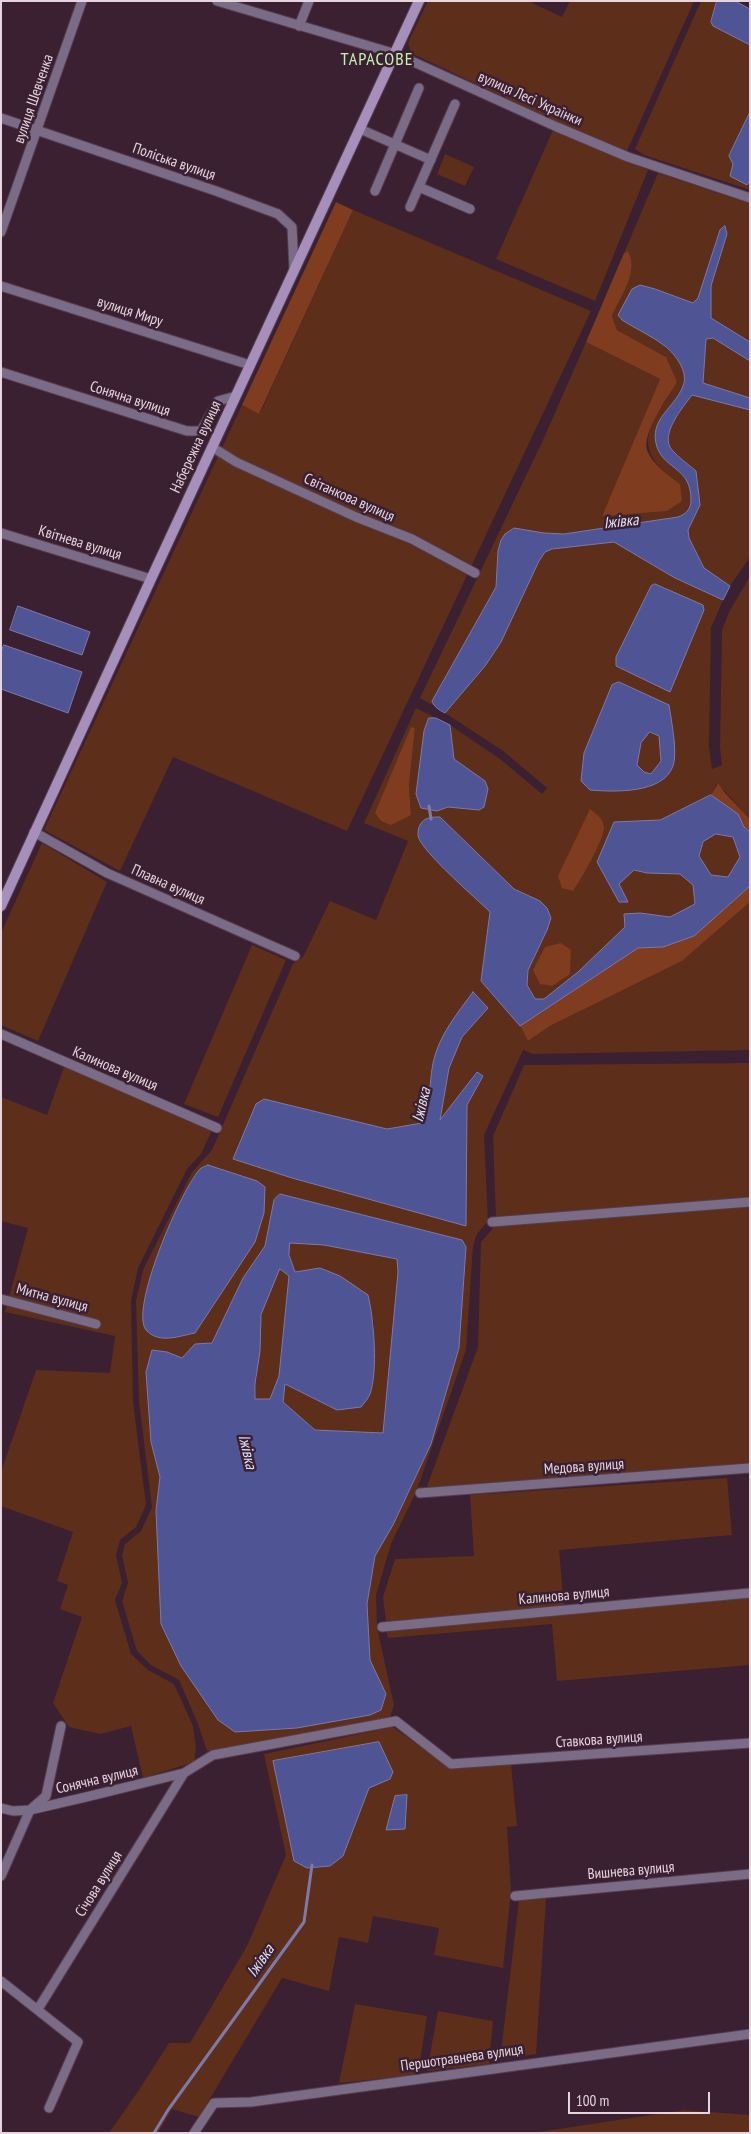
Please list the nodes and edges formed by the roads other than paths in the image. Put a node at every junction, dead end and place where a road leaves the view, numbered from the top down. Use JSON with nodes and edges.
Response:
{"nodes":[{"id":1,"x":82,"y":1,"type":"edge"},
{"id":2,"x":217,"y":1,"type":"edge"},
{"id":3,"x":309,"y":1,"type":"edge"},
{"id":4,"x":419,"y":1,"type":"edge"},
{"id":5,"x":228,"y":3,"type":"edge"},
{"id":6,"x":299,"y":26,"type":"junction"},
{"id":7,"x":396,"y":54,"type":"junction"},
{"id":8,"x":419,"y":88,"type":"dead end"},
{"id":9,"x":455,"y":104,"type":"dead end"},
{"id":10,"x":1,"y":118,"type":"edge"},
{"id":11,"x":360,"y":129,"type":"junction"},
{"id":12,"x":39,"y":130,"type":"junction"},
{"id":13,"x":395,"y":144,"type":"junction"},
{"id":14,"x":431,"y":160,"type":"junction"},
{"id":15,"x":419,"y":187,"type":"junction"},
{"id":16,"x":375,"y":191,"type":"dead end"},
{"id":17,"x":750,"y":198,"type":"edge"},
{"id":18,"x":410,"y":207,"type":"dead end"},
{"id":19,"x":470,"y":210,"type":"dead end"},
{"id":20,"x":1,"y":232,"type":"edge"},
{"id":21,"x":294,"y":271,"type":"junction"},
{"id":22,"x":1,"y":286,"type":"edge"},
{"id":23,"x":250,"y":365,"type":"junction"},
{"id":24,"x":1,"y":372,"type":"edge"},
{"id":25,"x":236,"y":396,"type":"junction"},
{"id":26,"x":212,"y":447,"type":"junction"},
{"id":27,"x":1,"y":533,"type":"edge"},
{"id":28,"x":475,"y":573,"type":"dead end"},
{"id":29,"x":151,"y":579,"type":"junction"},
{"id":30,"x":34,"y":832,"type":"junction"},
{"id":31,"x":1,"y":906,"type":"edge"},
{"id":32,"x":294,"y":956,"type":"dead end"},
{"id":33,"x":1,"y":1034,"type":"edge"},
{"id":34,"x":217,"y":1128,"type":"dead end"},
{"id":35,"x":750,"y":1202,"type":"edge"},
{"id":36,"x":492,"y":1222,"type":"dead end"},
{"id":37,"x":1,"y":1299,"type":"edge"},
{"id":38,"x":96,"y":1324,"type":"dead end"},
{"id":39,"x":750,"y":1468,"type":"edge"},
{"id":40,"x":420,"y":1493,"type":"dead end"},
{"id":41,"x":750,"y":1594,"type":"edge"},
{"id":42,"x":382,"y":1627,"type":"dead end"},
{"id":43,"x":61,"y":1726,"type":"dead end"},
{"id":44,"x":750,"y":1743,"type":"edge"},
{"id":45,"x":451,"y":1764,"type":"joint"},
{"id":46,"x":184,"y":1773,"type":"junction"},
{"id":47,"x":1,"y":1808,"type":"edge"},
{"id":48,"x":30,"y":1810,"type":"junction"},
{"id":49,"x":750,"y":1874,"type":"edge"},
{"id":50,"x":1,"y":1876,"type":"edge"},
{"id":51,"x":516,"y":1896,"type":"dead end"},
{"id":52,"x":1,"y":1981,"type":"edge"},
{"id":53,"x":38,"y":2009,"type":"junction"},
{"id":54,"x":750,"y":2034,"type":"edge"},
{"id":55,"x":49,"y":2108,"type":"dead end"},
{"id":56,"x":194,"y":2133,"type":"edge"}],
"edges":[{"from":1,"to":12,"type":"street","name":"вулиця Шевченка"},
{"from":2,"to":5,"type":"street","name":"вулиця Лесі Українки"},
{"from":3,"to":6,"type":"street"},
{"from":4,"to":7,"type":"street","name":"Набережна вулиця"},
{"from":5,"to":6,"type":"street","name":"вулиця Лесі Українки"},
{"from":6,"to":7,"type":"street","name":"вулиця Лесі Українки"},
{"from":7,"to":11,"type":"street","name":"Набережна вулиця"},
{"from":7,"to":17,"type":"street","name":"вулиця Лесі Українки"},
{"from":8,"to":13,"type":"street"},
{"from":9,"to":14,"type":"street"},
{"from":10,"to":12,"type":"street","name":"Поліська вулиця"},
{"from":11,"to":13,"type":"street"},
{"from":11,"to":21,"type":"street","name":"Набережна вулиця"},
{"from":12,"to":20,"type":"street","name":"вулиця Шевченка"},
{"from":12,"to":21,"type":"street","name":"Поліська вулиця"},
{"from":13,"to":14,"type":"street"},
{"from":13,"to":16,"type":"street"},
{"from":14,"to":15,"type":"street"},
{"from":15,"to":18,"type":"street"},
{"from":15,"to":19,"type":"street"},
{"from":21,"to":23,"type":"street","name":"Набережна вулиця"},
{"from":22,"to":23,"type":"street","name":"вулиця Миру"},
{"from":23,"to":25,"type":"street","name":"Набережна вулиця"},
{"from":24,"to":25,"type":"street","name":"Сонячна вулиця"},
{"from":25,"to":26,"type":"street","name":"Набережна вулиця"},
{"from":26,"to":28,"type":"street","name":"Світанкова вулиця"},
{"from":26,"to":29,"type":"street","name":"Набережна вулиця"},
{"from":27,"to":29,"type":"street","name":"Квітнева вулиця"},
{"from":29,"to":30,"type":"street","name":"Набережна вулиця"},
{"from":30,"to":31,"type":"street","name":"Набережна вулиця"},
{"from":30,"to":32,"type":"street","name":"Плавна вулиця"},
{"from":33,"to":34,"type":"street","name":"Калинова вулиця"},
{"from":35,"to":36,"type":"street"},
{"from":37,"to":38,"type":"street","name":"Митна вулиця"},
{"from":39,"to":40,"type":"street","name":"Медова вулиця"},
{"from":41,"to":42,"type":"street","name":"Калинова вулиця"},
{"from":43,"to":48,"type":"street"},
{"from":44,"to":45,"type":"street","name":"Ставкова вулиця"},
{"from":45,"to":46,"type":"street","name":"Сонячна вулиця"},
{"from":46,"to":48,"type":"street","name":"Сонячна вулиця"},
{"from":46,"to":53,"type":"street","name":"Січова вулиця"},
{"from":47,"to":48,"type":"street","name":"Сонячна вулиця"},
{"from":48,"to":50,"type":"street"},
{"from":49,"to":51,"type":"street","name":"Вишнева вулиця"},
{"from":52,"to":53,"type":"street"},
{"from":53,"to":55,"type":"street"},
{"from":54,"to":56,"type":"street","name":"Першотравнева вулиця"}]}
